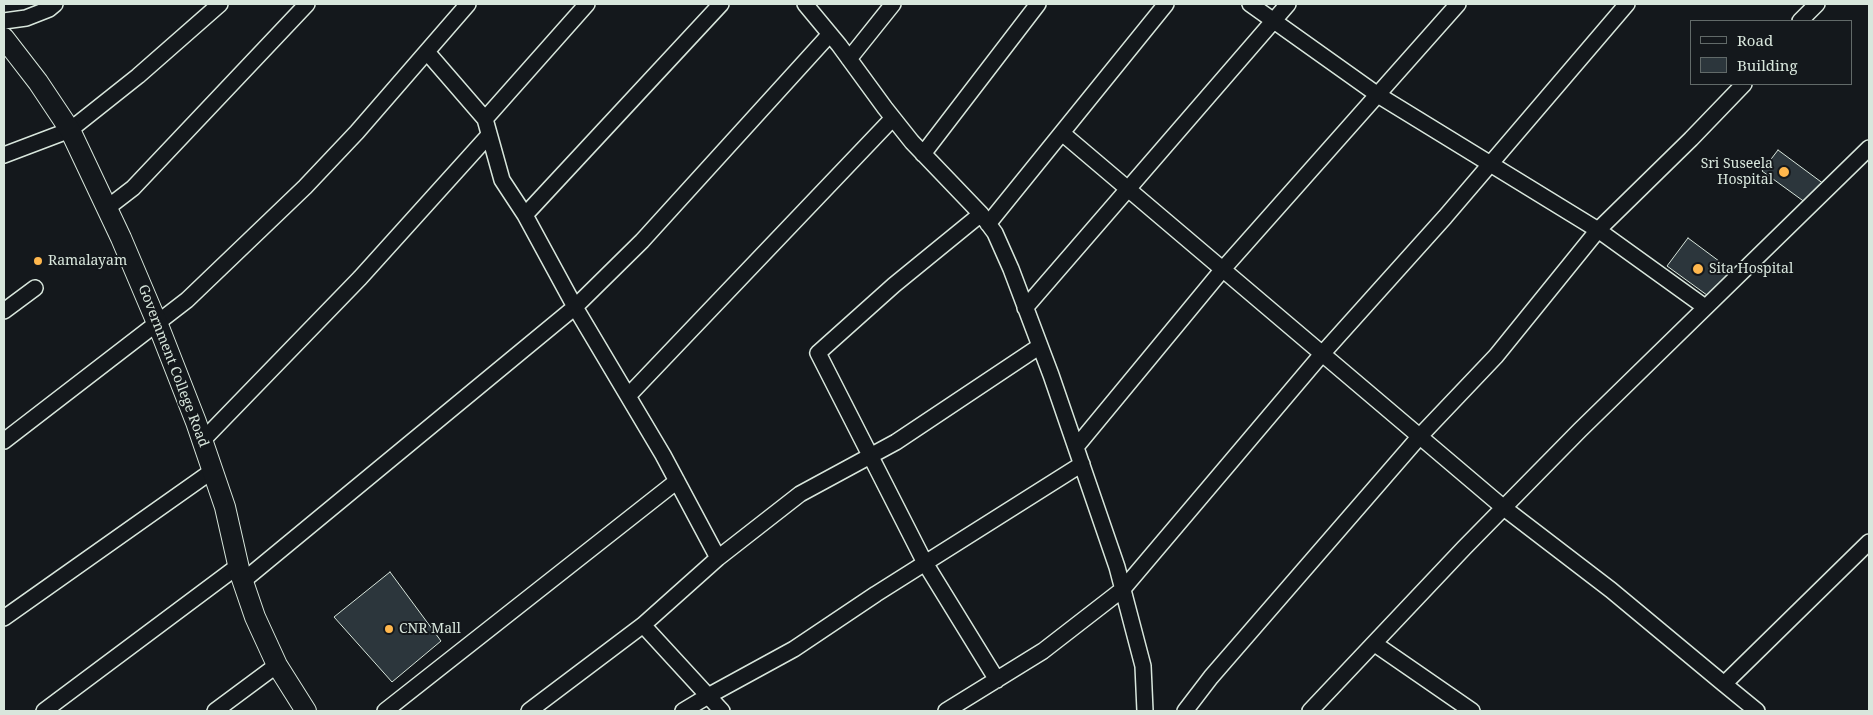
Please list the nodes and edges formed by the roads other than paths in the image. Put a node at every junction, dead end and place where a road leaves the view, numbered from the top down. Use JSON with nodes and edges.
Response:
{"nodes":[{"id":1,"x":56,"y":4,"type":"edge"},
{"id":2,"x":220,"y":4,"type":"edge"},
{"id":3,"x":307,"y":4,"type":"edge"},
{"id":4,"x":468,"y":4,"type":"edge"},
{"id":5,"x":587,"y":4,"type":"edge"},
{"id":6,"x":721,"y":4,"type":"edge"},
{"id":7,"x":805,"y":4,"type":"edge"},
{"id":8,"x":893,"y":4,"type":"edge"},
{"id":9,"x":1038,"y":4,"type":"edge"},
{"id":10,"x":1166,"y":4,"type":"edge"},
{"id":11,"x":1250,"y":4,"type":"edge"},
{"id":12,"x":1288,"y":4,"type":"edge"},
{"id":13,"x":1458,"y":4,"type":"edge"},
{"id":14,"x":1627,"y":4,"type":"edge"},
{"id":15,"x":1817,"y":4,"type":"edge"},
{"id":16,"x":1273,"y":20,"type":"junction"},
{"id":17,"x":1801,"y":20,"type":"edge"},
{"id":18,"x":4,"y":21,"type":"edge"},
{"id":19,"x":830,"y":34,"type":"junction"},
{"id":20,"x":4,"y":38,"type":"edge"},
{"id":21,"x":427,"y":52,"type":"junction"},
{"id":22,"x":849,"y":60,"type":"junction"},
{"id":23,"x":1743,"y":85,"type":"edge"},
{"id":24,"x":1378,"y":95,"type":"junction"},
{"id":25,"x":485,"y":118,"type":"junction"},
{"id":26,"x":893,"y":118,"type":"junction"},
{"id":27,"x":70,"y":130,"type":"junction"},
{"id":28,"x":1062,"y":133,"type":"junction"},
{"id":29,"x":489,"y":135,"type":"junction"},
{"id":30,"x":1869,"y":148,"type":"edge"},
{"id":31,"x":924,"y":154,"type":"junction"},
{"id":32,"x":4,"y":155,"type":"edge"},
{"id":33,"x":1490,"y":163,"type":"junction"},
{"id":34,"x":1128,"y":189,"type":"junction"},
{"id":35,"x":107,"y":208,"type":"junction"},
{"id":36,"x":525,"y":215,"type":"junction"},
{"id":37,"x":984,"y":219,"type":"junction"},
{"id":38,"x":1598,"y":230,"type":"junction"},
{"id":39,"x":1223,"y":269,"type":"junction"},
{"id":40,"x":35,"y":288,"type":"dead end"},
{"id":41,"x":575,"y":307,"type":"junction"},
{"id":42,"x":1706,"y":307,"type":"junction"},
{"id":43,"x":1025,"y":308,"type":"junction"},
{"id":44,"x":4,"y":311,"type":"edge"},
{"id":45,"x":157,"y":322,"type":"junction"},
{"id":46,"x":1040,"y":346,"type":"junction"},
{"id":47,"x":1322,"y":354,"type":"junction"},
{"id":48,"x":628,"y":396,"type":"junction"},
{"id":49,"x":1420,"y":436,"type":"junction"},
{"id":50,"x":4,"y":441,"type":"edge"},
{"id":51,"x":202,"y":442,"type":"junction"},
{"id":52,"x":1076,"y":448,"type":"junction"},
{"id":53,"x":871,"y":455,"type":"junction"},
{"id":54,"x":1082,"y":464,"type":"junction"},
{"id":55,"x":212,"y":471,"type":"junction"},
{"id":56,"x":677,"y":481,"type":"junction"},
{"id":57,"x":1504,"y":508,"type":"junction"},
{"id":58,"x":1869,"y":542,"type":"edge"},
{"id":59,"x":718,"y":558,"type":"junction"},
{"id":60,"x":925,"y":563,"type":"junction"},
{"id":61,"x":240,"y":574,"type":"junction"},
{"id":62,"x":1123,"y":589,"type":"junction"},
{"id":63,"x":4,"y":618,"type":"edge"},
{"id":64,"x":643,"y":625,"type":"junction"},
{"id":65,"x":1374,"y":644,"type":"junction"},
{"id":66,"x":277,"y":665,"type":"junction"},
{"id":67,"x":997,"y":680,"type":"junction"},
{"id":68,"x":1724,"y":684,"type":"junction"},
{"id":69,"x":708,"y":696,"type":"junction"},
{"id":70,"x":44,"y":711,"type":"edge"},
{"id":71,"x":215,"y":711,"type":"edge"},
{"id":72,"x":306,"y":711,"type":"edge"},
{"id":73,"x":385,"y":711,"type":"edge"},
{"id":74,"x":528,"y":711,"type":"edge"},
{"id":75,"x":683,"y":711,"type":"edge"},
{"id":76,"x":722,"y":711,"type":"edge"},
{"id":77,"x":946,"y":711,"type":"edge"},
{"id":78,"x":1144,"y":711,"type":"edge"},
{"id":79,"x":1185,"y":711,"type":"edge"},
{"id":80,"x":1310,"y":711,"type":"edge"},
{"id":81,"x":1472,"y":711,"type":"edge"},
{"id":82,"x":1758,"y":711,"type":"edge"}],
"edges":[{"from":1,"to":18,"type":"street"},
{"from":2,"to":27,"type":"street"},
{"from":3,"to":35,"type":"street"},
{"from":4,"to":21,"type":"street"},
{"from":5,"to":25,"type":"street"},
{"from":6,"to":36,"type":"street"},
{"from":7,"to":19,"type":"street"},
{"from":8,"to":22,"type":"street"},
{"from":9,"to":31,"type":"street"},
{"from":10,"to":28,"type":"street"},
{"from":11,"to":16,"type":"street"},
{"from":12,"to":16,"type":"street"},
{"from":13,"to":24,"type":"street"},
{"from":14,"to":33,"type":"street"},
{"from":15,"to":17,"type":"street"},
{"from":16,"to":24,"type":"street"},
{"from":16,"to":34,"type":"street"},
{"from":19,"to":22,"type":"street"},
{"from":19,"to":41,"type":"street"},
{"from":20,"to":27,"type":"main road","name":"Government College Road"},
{"from":21,"to":25,"type":"street"},
{"from":21,"to":45,"type":"street"},
{"from":22,"to":26,"type":"street"},
{"from":23,"to":38,"type":"street"},
{"from":24,"to":33,"type":"street"},
{"from":24,"to":39,"type":"street"},
{"from":25,"to":29,"type":"street"},
{"from":26,"to":31,"type":"street"},
{"from":26,"to":48,"type":"street"},
{"from":27,"to":32,"type":"street"},
{"from":27,"to":35,"type":"main road","name":"Government College Road"},
{"from":28,"to":34,"type":"street"},
{"from":28,"to":37,"type":"street"},
{"from":29,"to":36,"type":"street"},
{"from":29,"to":51,"type":"street"},
{"from":30,"to":42,"type":"street"},
{"from":31,"to":37,"type":"street"},
{"from":33,"to":38,"type":"street"},
{"from":33,"to":47,"type":"street"},
{"from":34,"to":39,"type":"street"},
{"from":34,"to":43,"type":"street"},
{"from":35,"to":45,"type":"main road","name":"Government College Road"},
{"from":36,"to":41,"type":"street"},
{"from":37,"to":43,"type":"street"},
{"from":37,"to":53,"type":"street"},
{"from":38,"to":42,"type":"street"},
{"from":38,"to":49,"type":"street"},
{"from":39,"to":47,"type":"street"},
{"from":39,"to":52,"type":"street"},
{"from":40,"to":44,"type":"street"},
{"from":41,"to":48,"type":"street"},
{"from":41,"to":61,"type":"street"},
{"from":42,"to":57,"type":"street"},
{"from":43,"to":46,"type":"street"},
{"from":45,"to":50,"type":"street"},
{"from":45,"to":51,"type":"main road","name":"Government College Road"},
{"from":46,"to":52,"type":"street"},
{"from":46,"to":53,"type":"street"},
{"from":47,"to":49,"type":"street"},
{"from":47,"to":62,"type":"street"},
{"from":48,"to":56,"type":"street"},
{"from":49,"to":57,"type":"street"},
{"from":49,"to":79,"type":"street"},
{"from":51,"to":55,"type":"main road","name":"Government College Road"},
{"from":52,"to":54,"type":"street"},
{"from":53,"to":59,"type":"street"},
{"from":53,"to":60,"type":"street"},
{"from":54,"to":60,"type":"street"},
{"from":54,"to":62,"type":"street"},
{"from":55,"to":61,"type":"main road","name":"Government College Road"},
{"from":55,"to":63,"type":"street"},
{"from":56,"to":59,"type":"street"},
{"from":56,"to":73,"type":"street"},
{"from":57,"to":65,"type":"street"},
{"from":57,"to":68,"type":"street"},
{"from":58,"to":68,"type":"street"},
{"from":59,"to":64,"type":"street"},
{"from":60,"to":67,"type":"street"},
{"from":60,"to":69,"type":"street"},
{"from":61,"to":66,"type":"main road","name":"Government College Road"},
{"from":61,"to":70,"type":"street"},
{"from":62,"to":67,"type":"street"},
{"from":62,"to":78,"type":"street"},
{"from":64,"to":69,"type":"street"},
{"from":64,"to":74,"type":"street"},
{"from":65,"to":80,"type":"street"},
{"from":65,"to":81,"type":"street"},
{"from":66,"to":71,"type":"street"},
{"from":66,"to":72,"type":"main road","name":"Government College Road"},
{"from":67,"to":77,"type":"street"},
{"from":68,"to":82,"type":"street"},
{"from":69,"to":75,"type":"street"},
{"from":69,"to":76,"type":"street"}]}
